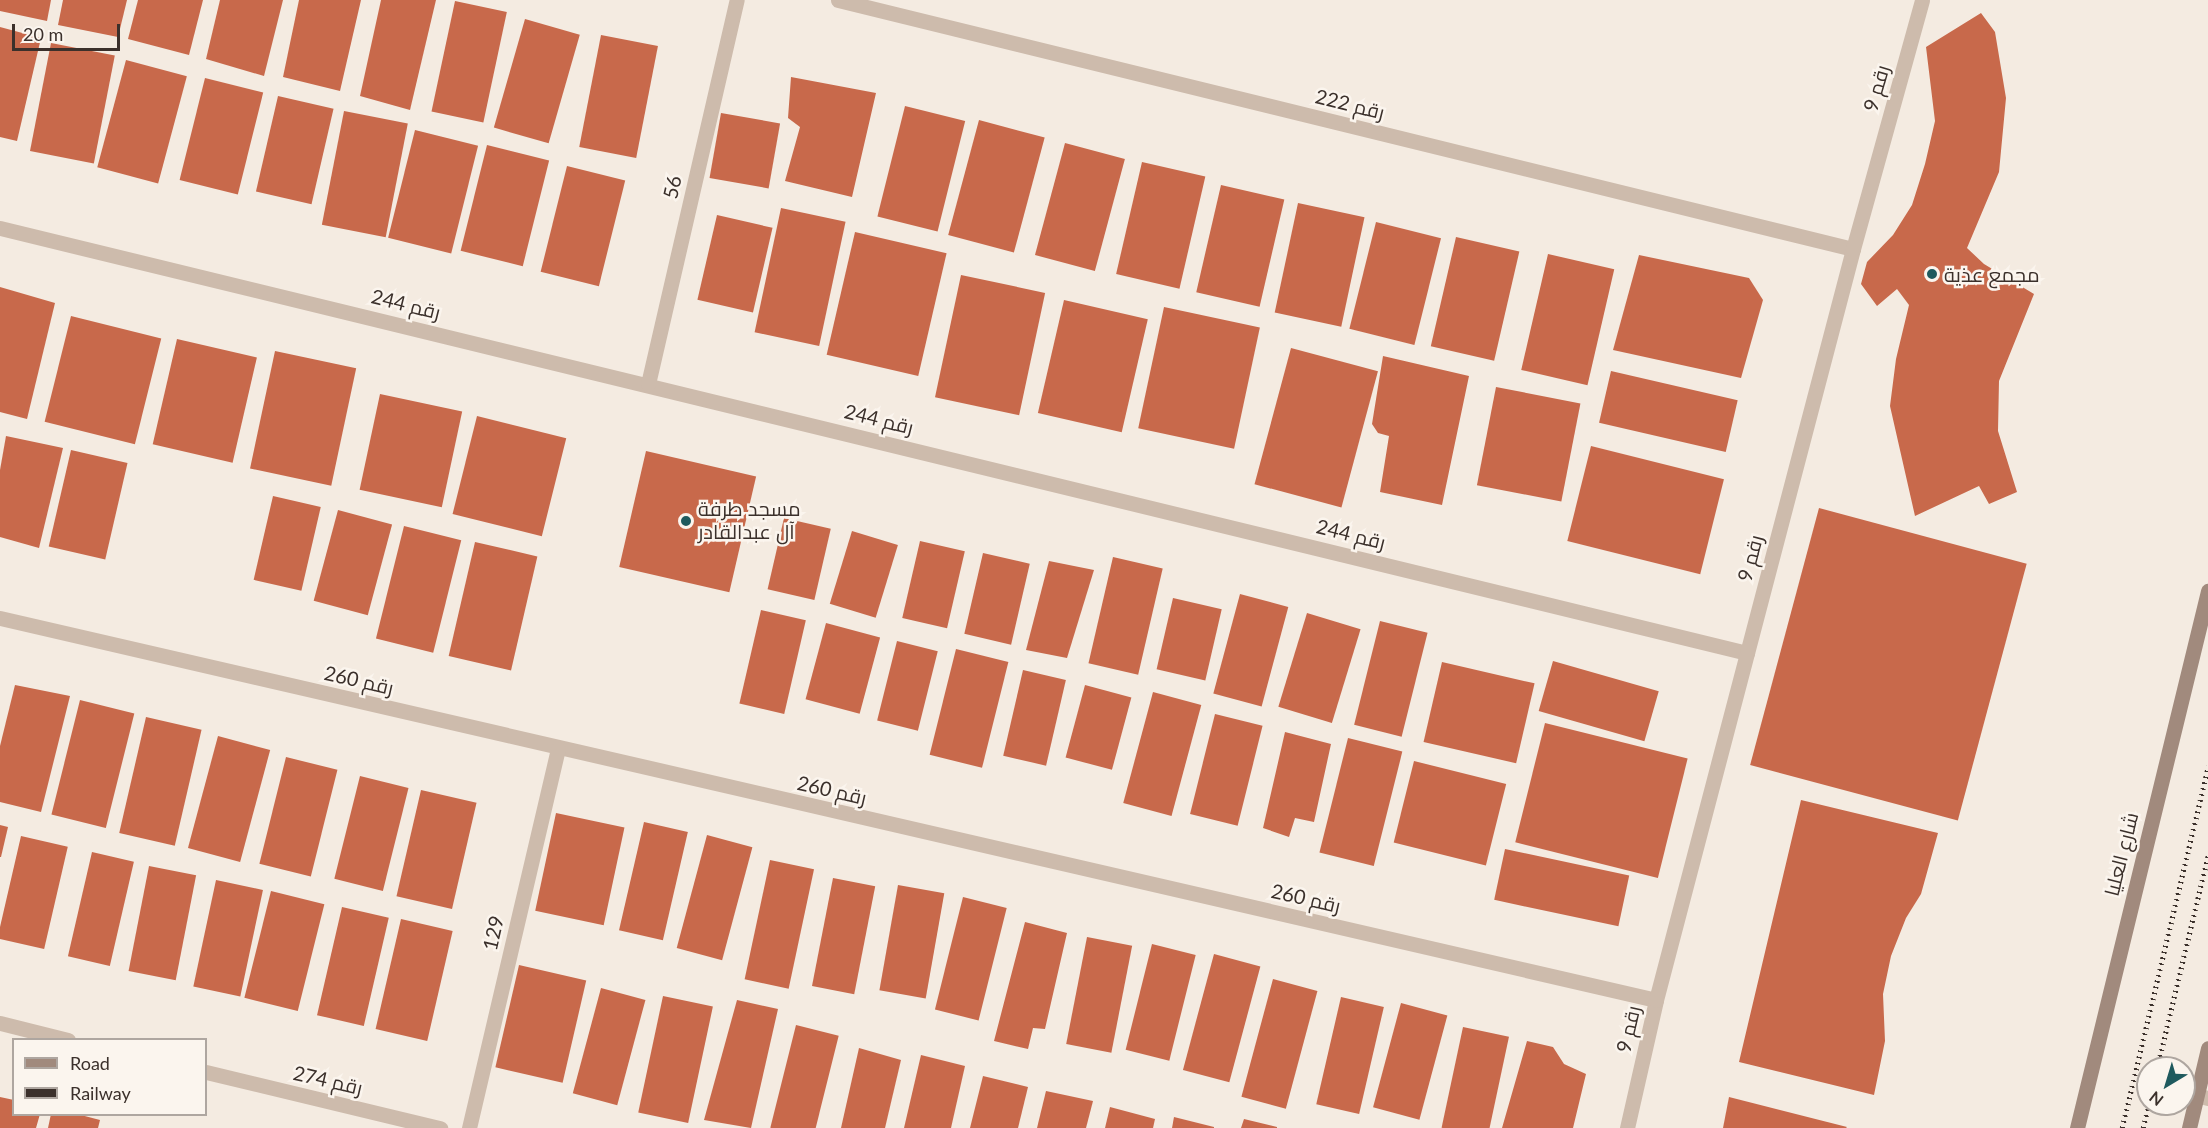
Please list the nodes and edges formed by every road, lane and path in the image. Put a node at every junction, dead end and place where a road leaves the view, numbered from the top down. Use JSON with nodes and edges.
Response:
{"nodes":[{"id":1,"x":737,"y":0,"type":"edge"},
{"id":2,"x":838,"y":0,"type":"edge"},
{"id":3,"x":1922,"y":0,"type":"edge"},
{"id":4,"x":0,"y":228,"type":"edge"},
{"id":5,"x":1853,"y":249,"type":"junction"},
{"id":6,"x":648,"y":384,"type":"junction"},
{"id":7,"x":2208,"y":591,"type":"edge"},
{"id":8,"x":0,"y":618,"type":"edge"},
{"id":9,"x":1747,"y":653,"type":"junction"},
{"id":10,"x":558,"y":748,"type":"junction"},
{"id":11,"x":1656,"y":1000,"type":"junction"},
{"id":12,"x":0,"y":1023,"type":"edge"},
{"id":13,"x":60,"y":1038,"type":"edge"},
{"id":14,"x":2208,"y":1048,"type":"edge"},
{"id":15,"x":207,"y":1072,"type":"edge"},
{"id":16,"x":2202,"y":1097,"type":"edge"},
{"id":17,"x":440,"y":1128,"type":"edge"},
{"id":18,"x":469,"y":1128,"type":"edge"},
{"id":19,"x":1627,"y":1128,"type":"edge"},
{"id":20,"x":2077,"y":1128,"type":"edge"},
{"id":21,"x":2189,"y":1128,"type":"edge"}],
"edges":[{"from":1,"to":6,"type":"street","name":"56"},
{"from":2,"to":5,"type":"street","name":"رقم 222"},
{"from":3,"to":5,"type":"street","name":"رقم 9"},
{"from":4,"to":6,"type":"street","name":"رقم 244"},
{"from":5,"to":9,"type":"street","name":"رقم 9"},
{"from":6,"to":9,"type":"street","name":"رقم 244"},
{"from":7,"to":20,"type":"main road","name":"شارع العليا"},
{"from":8,"to":10,"type":"street","name":"رقم 260"},
{"from":9,"to":11,"type":"street","name":"رقم 9"},
{"from":10,"to":11,"type":"street","name":"رقم 260"},
{"from":10,"to":18,"type":"street","name":"129"},
{"from":11,"to":19,"type":"street","name":"رقم 9"},
{"from":12,"to":13,"type":"street"},
{"from":14,"to":16,"type":"main road"},
{"from":15,"to":17,"type":"street","name":"رقم 274"},
{"from":16,"to":21,"type":"main road"}]}
